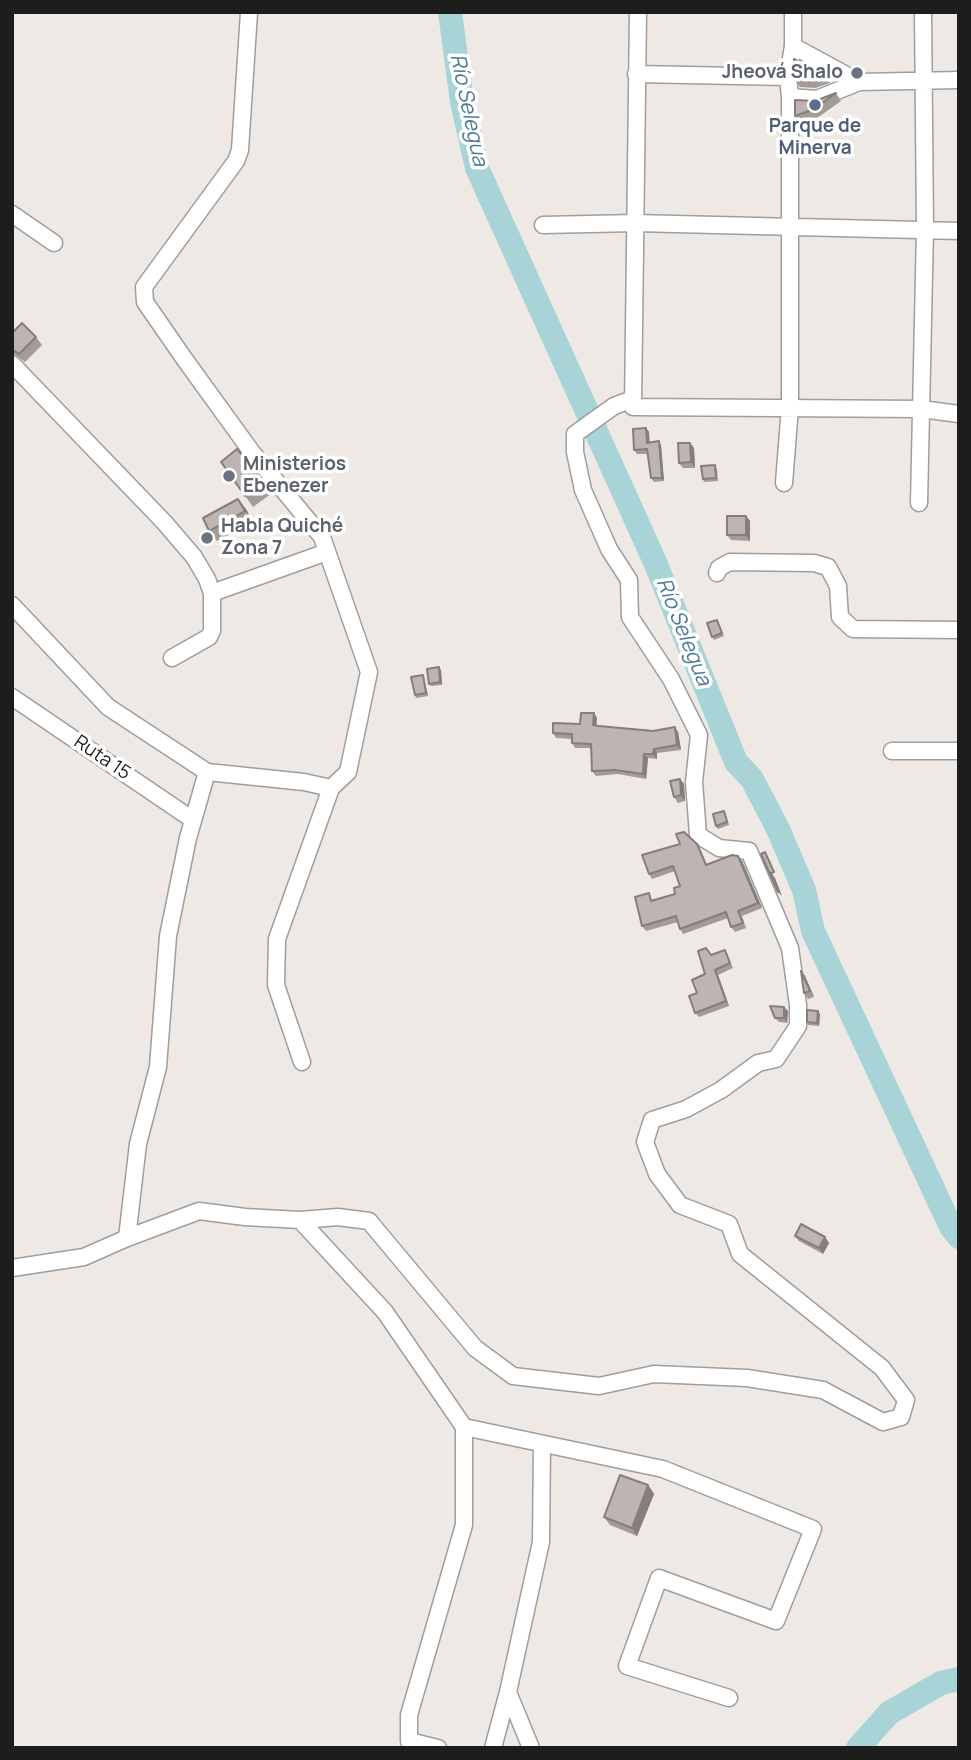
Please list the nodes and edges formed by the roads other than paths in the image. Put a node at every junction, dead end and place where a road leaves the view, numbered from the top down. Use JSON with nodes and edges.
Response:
{"nodes":[{"id":1,"x":249,"y":12,"type":"edge"},
{"id":2,"x":638,"y":12,"type":"edge"},
{"id":3,"x":793,"y":12,"type":"edge"},
{"id":4,"x":923,"y":12,"type":"edge"},
{"id":5,"x":793,"y":46,"type":"junction"},
{"id":6,"x":636,"y":74,"type":"junction"},
{"id":7,"x":788,"y":77,"type":"junction"},
{"id":8,"x":923,"y":80,"type":"junction"},
{"id":9,"x":959,"y":80,"type":"edge"},
{"id":10,"x":859,"y":82,"type":"junction"},
{"id":11,"x":790,"y":97,"type":"junction"},
{"id":12,"x":12,"y":214,"type":"edge"},
{"id":13,"x":635,"y":223,"type":"junction"},
{"id":14,"x":543,"y":225,"type":"dead end"},
{"id":15,"x":789,"y":228,"type":"junction"},
{"id":16,"x":925,"y":229,"type":"junction"},
{"id":17,"x":959,"y":231,"type":"edge"},
{"id":18,"x":54,"y":243,"type":"dead end"},
{"id":19,"x":12,"y":364,"type":"edge"},
{"id":20,"x":630,"y":400,"type":"junction"},
{"id":21,"x":790,"y":407,"type":"junction"},
{"id":22,"x":920,"y":409,"type":"junction"},
{"id":23,"x":959,"y":414,"type":"edge"},
{"id":24,"x":784,"y":483,"type":"dead end"},
{"id":25,"x":919,"y":503,"type":"dead end"},
{"id":26,"x":327,"y":552,"type":"junction"},
{"id":27,"x":717,"y":573,"type":"dead end"},
{"id":28,"x":212,"y":593,"type":"junction"},
{"id":29,"x":12,"y":605,"type":"edge"},
{"id":30,"x":959,"y":630,"type":"edge"},
{"id":31,"x":172,"y":658,"type":"dead end"},
{"id":32,"x":12,"y":696,"type":"edge"},
{"id":33,"x":892,"y":751,"type":"dead end"},
{"id":34,"x":959,"y":751,"type":"edge"},
{"id":35,"x":207,"y":772,"type":"junction"},
{"id":36,"x":331,"y":788,"type":"junction"},
{"id":37,"x":193,"y":820,"type":"junction"},
{"id":38,"x":302,"y":1062,"type":"dead end"},
{"id":39,"x":300,"y":1220,"type":"junction"},
{"id":40,"x":127,"y":1238,"type":"junction"},
{"id":41,"x":12,"y":1268,"type":"edge"},
{"id":42,"x":464,"y":1427,"type":"junction"},
{"id":43,"x":542,"y":1445,"type":"junction"},
{"id":44,"x":508,"y":1692,"type":"junction"},
{"id":45,"x":729,"y":1698,"type":"dead end"},
{"id":46,"x":438,"y":1748,"type":"edge"},
{"id":47,"x":493,"y":1748,"type":"edge"},
{"id":48,"x":531,"y":1748,"type":"edge"}],
"edges":[{"from":1,"to":26,"type":"street"},
{"from":2,"to":6,"type":"street"},
{"from":3,"to":5,"type":"street"},
{"from":4,"to":8,"type":"street"},
{"from":5,"to":7,"type":"street"},
{"from":5,"to":10,"type":"street"},
{"from":6,"to":7,"type":"street"},
{"from":6,"to":13,"type":"street"},
{"from":7,"to":11,"type":"street"},
{"from":8,"to":9,"type":"street"},
{"from":8,"to":10,"type":"street"},
{"from":8,"to":16,"type":"street"},
{"from":10,"to":11,"type":"street"},
{"from":11,"to":15,"type":"street"},
{"from":12,"to":18,"type":"street"},
{"from":13,"to":14,"type":"street"},
{"from":13,"to":15,"type":"street"},
{"from":13,"to":20,"type":"street"},
{"from":15,"to":16,"type":"street"},
{"from":15,"to":21,"type":"street"},
{"from":16,"to":17,"type":"street"},
{"from":16,"to":22,"type":"street"},
{"from":19,"to":28,"type":"street"},
{"from":20,"to":21,"type":"street"},
{"from":20,"to":39,"type":"street"},
{"from":21,"to":22,"type":"street"},
{"from":21,"to":24,"type":"street"},
{"from":22,"to":23,"type":"street"},
{"from":22,"to":25,"type":"street"},
{"from":26,"to":28,"type":"street"},
{"from":26,"to":36,"type":"street"},
{"from":27,"to":30,"type":"street"},
{"from":28,"to":31,"type":"street"},
{"from":29,"to":35,"type":"street"},
{"from":32,"to":37,"type":"street","name":"Ruta 15"},
{"from":33,"to":34,"type":"street"},
{"from":35,"to":36,"type":"street"},
{"from":35,"to":37,"type":"street"},
{"from":36,"to":38,"type":"street"},
{"from":37,"to":40,"type":"street"},
{"from":39,"to":40,"type":"street"},
{"from":39,"to":42,"type":"street"},
{"from":40,"to":41,"type":"street"},
{"from":42,"to":43,"type":"street"},
{"from":42,"to":46,"type":"street"},
{"from":43,"to":44,"type":"street"},
{"from":43,"to":45,"type":"street"},
{"from":44,"to":47,"type":"street"},
{"from":44,"to":48,"type":"street"}]}
